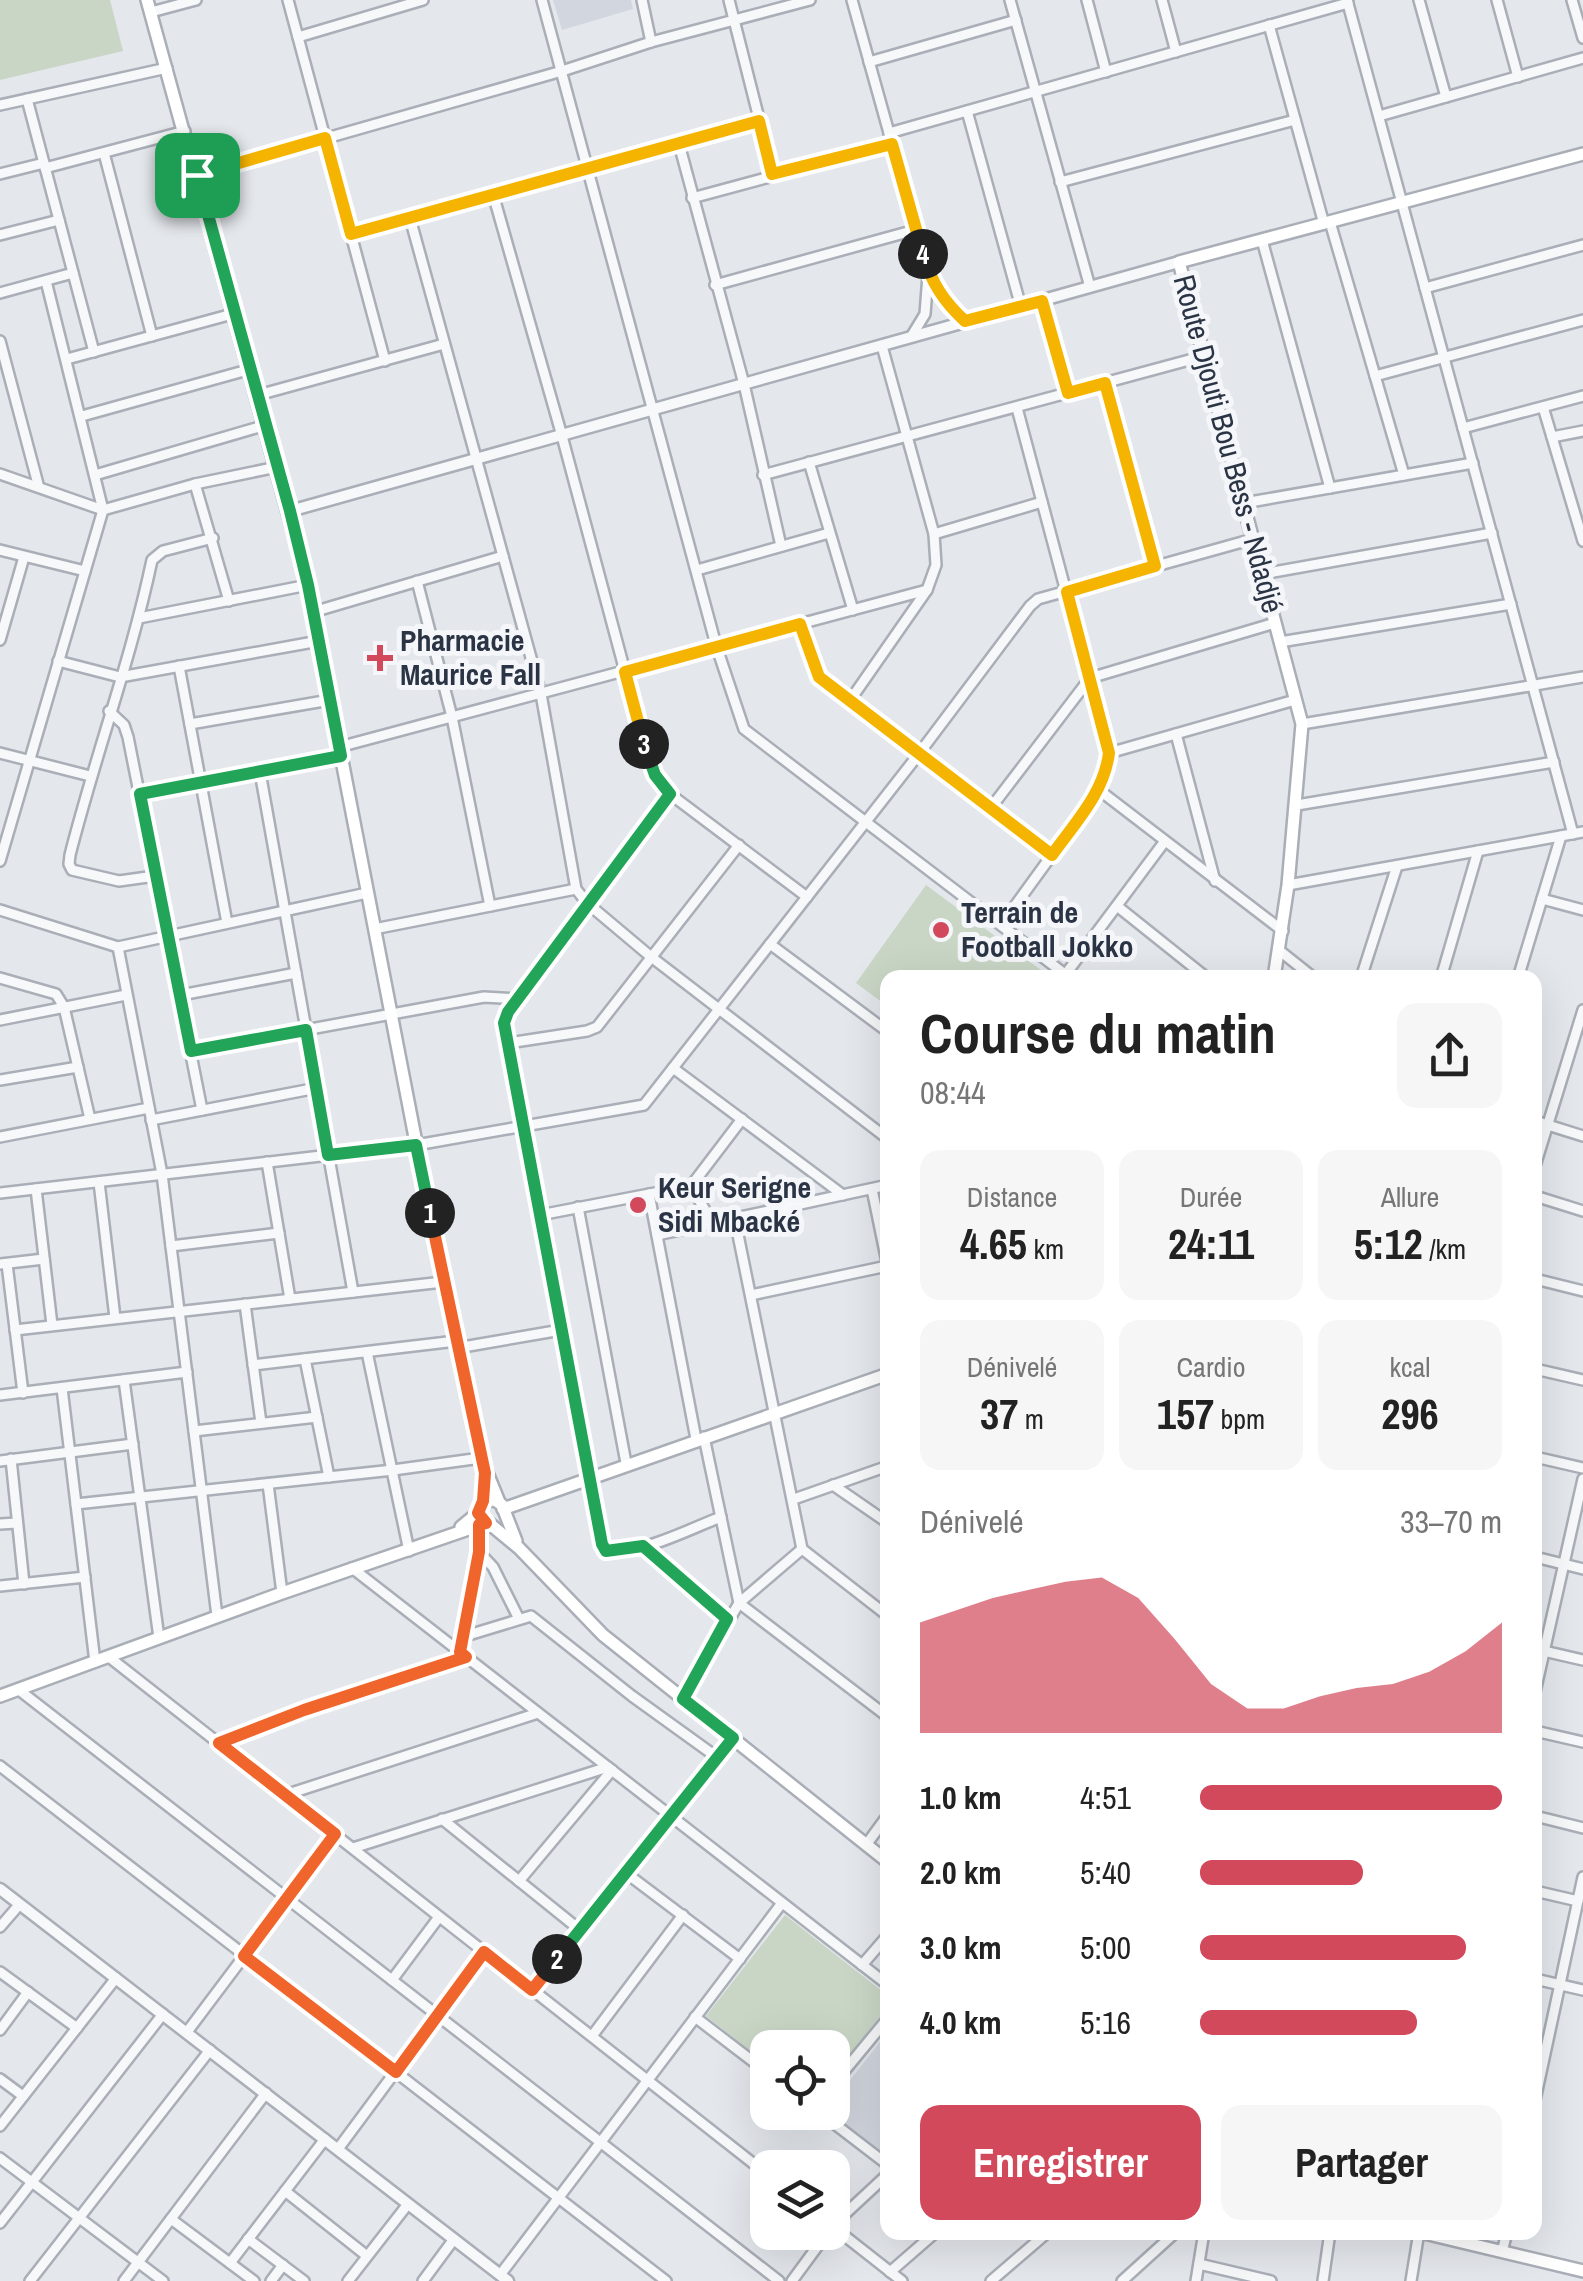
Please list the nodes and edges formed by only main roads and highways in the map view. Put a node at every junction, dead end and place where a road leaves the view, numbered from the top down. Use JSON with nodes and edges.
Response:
{"nodes":[{"id":1,"x":149,"y":6,"type":"edge"},
{"id":2,"x":1583,"y":154,"type":"edge"},
{"id":3,"x":1276,"y":970,"type":"edge"},
{"id":4,"x":880,"y":1377,"type":"edge"},
{"id":5,"x":485,"y":1473,"type":"junction"},
{"id":6,"x":502,"y":1508,"type":"junction"},
{"id":7,"x":483,"y":1517,"type":"junction"},
{"id":8,"x":519,"y":1548,"type":"junction"},
{"id":9,"x":0,"y":1696,"type":"edge"},
{"id":10,"x":880,"y":1855,"type":"edge"},
{"id":11,"x":1451,"y":2240,"type":"edge"},
{"id":12,"x":1583,"y":2271,"type":"edge"}],
"edges":[{"from":1,"to":5,"type":"main road"},
{"from":2,"to":3,"type":"main road","name":"Route Djouti Bou Bess - Ndadjé"},
{"from":4,"to":6,"type":"main road"},
{"from":5,"to":6,"type":"main road"},
{"from":5,"to":7,"type":"main road"},
{"from":6,"to":7,"type":"main road"},
{"from":6,"to":7,"type":"main road"},
{"from":6,"to":8,"type":"main road"},
{"from":7,"to":8,"type":"main road"},
{"from":7,"to":9,"type":"main road"},
{"from":8,"to":10,"type":"main road"},
{"from":11,"to":12,"type":"main road"}]}
